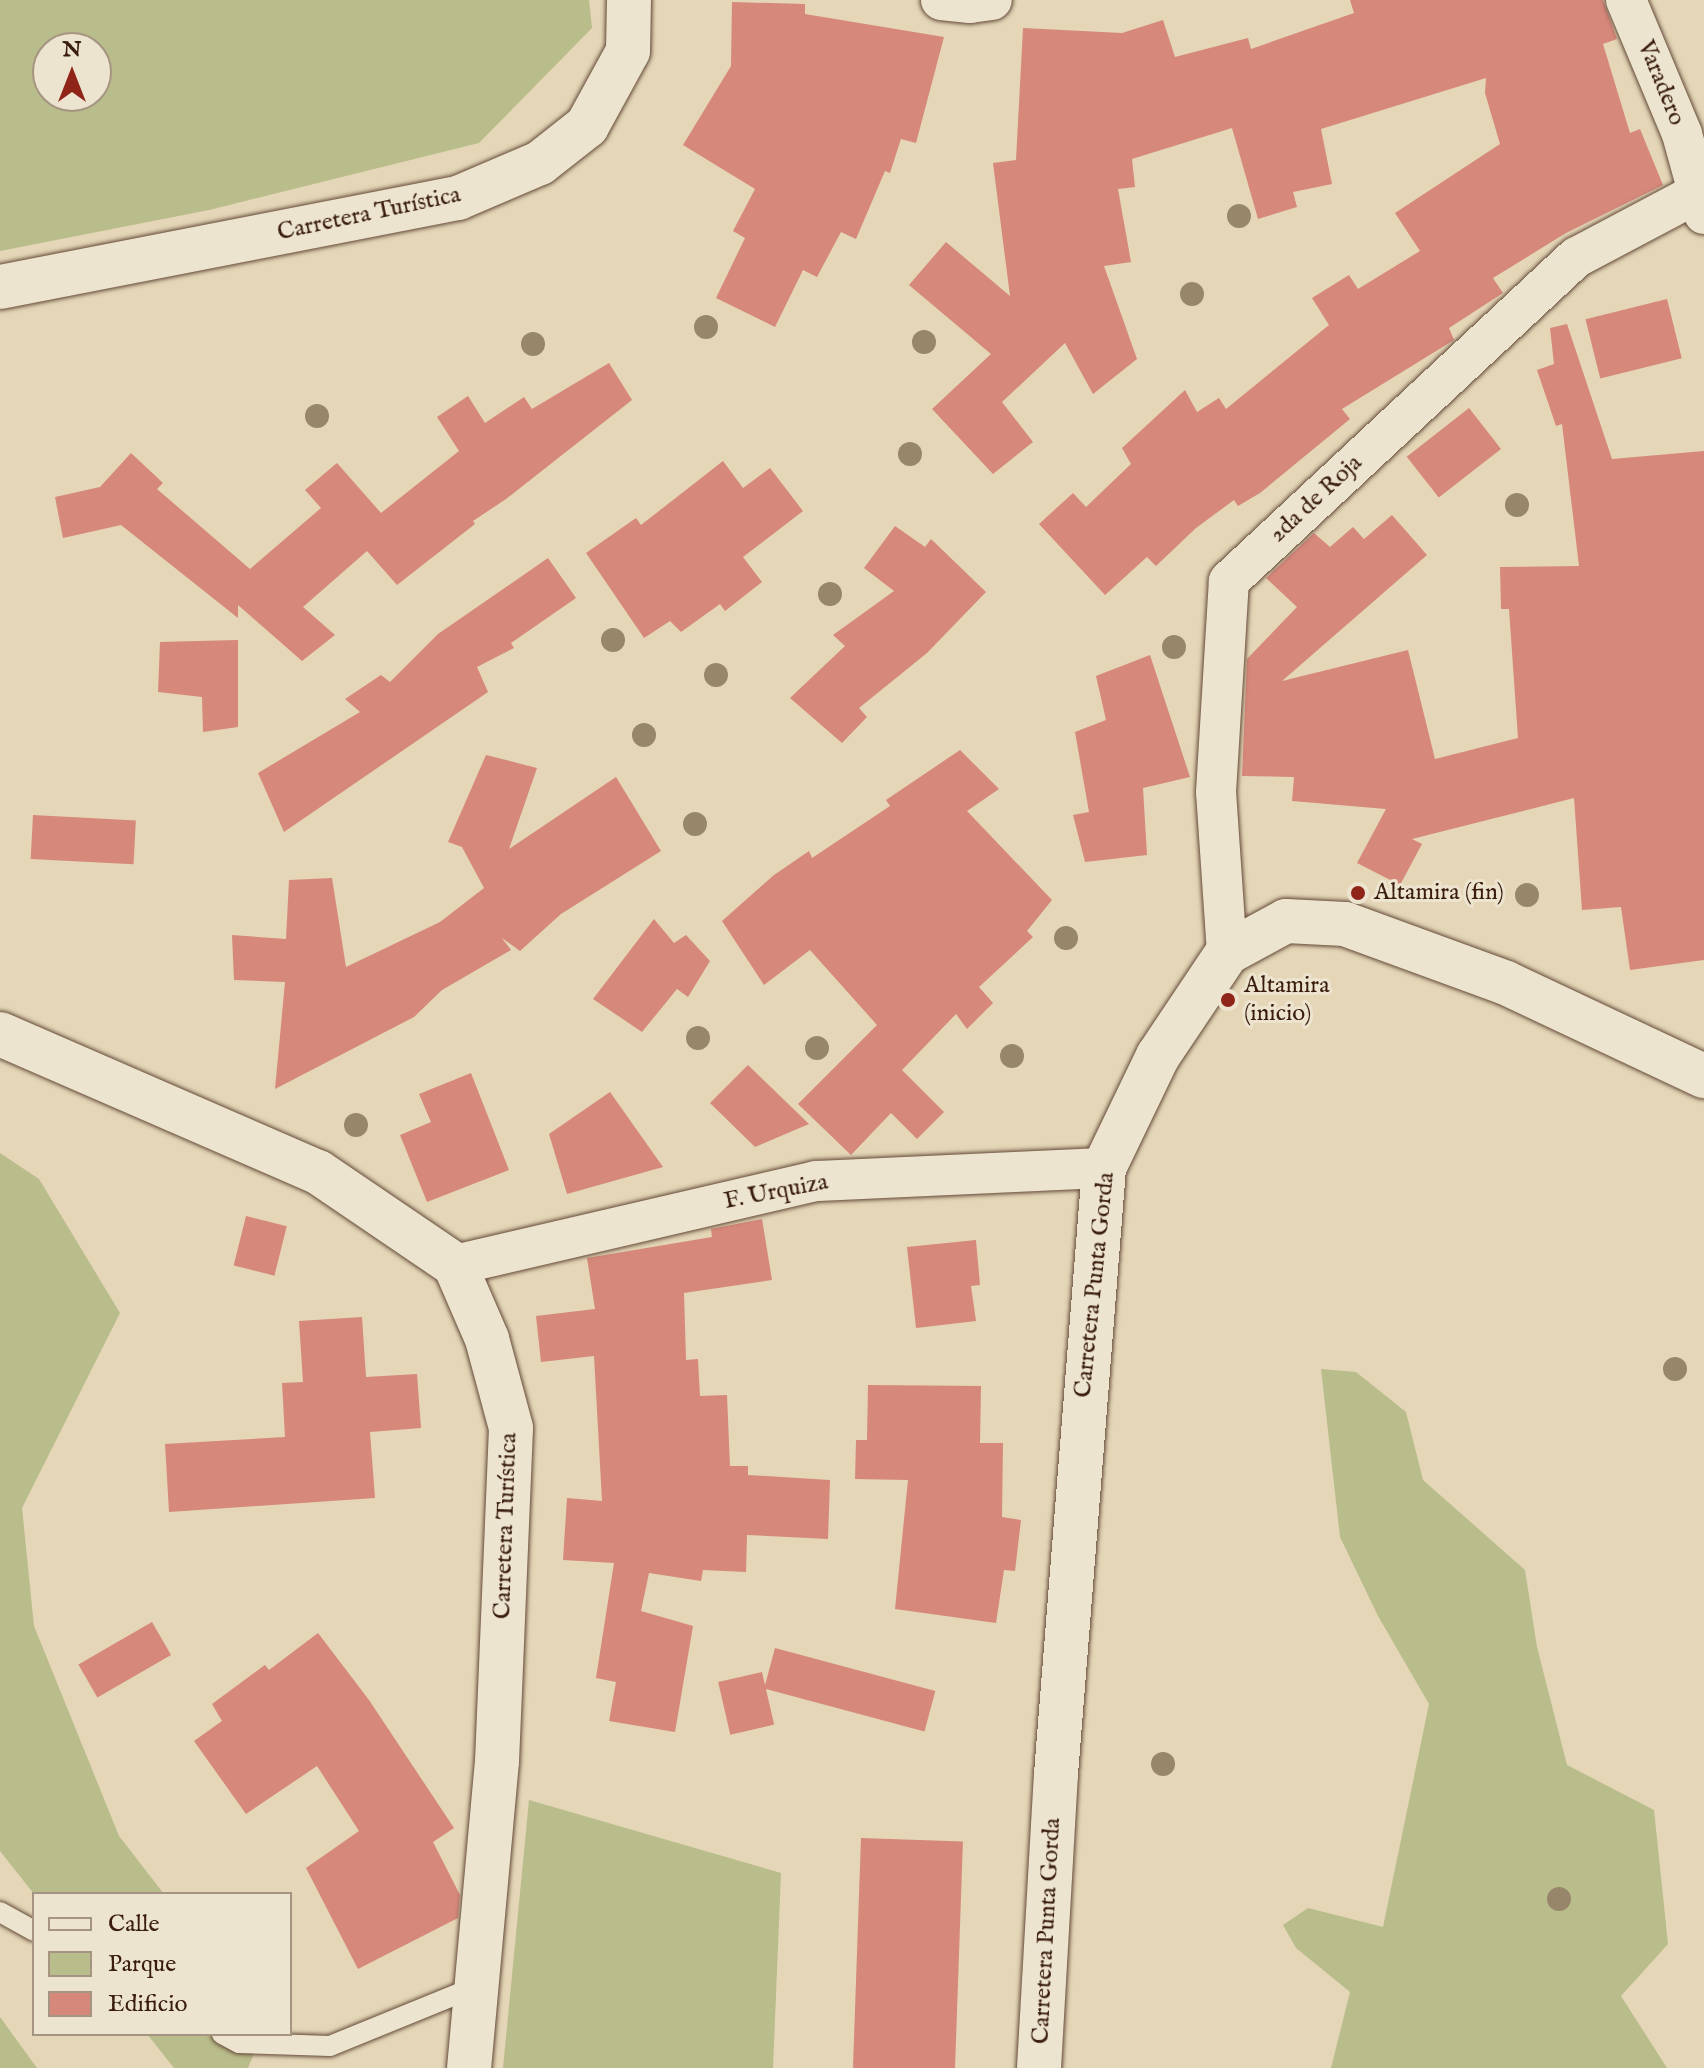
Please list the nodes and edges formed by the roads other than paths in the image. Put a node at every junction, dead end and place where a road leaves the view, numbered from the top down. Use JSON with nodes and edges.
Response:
{"nodes":[{"id":1,"x":629,"y":0,"type":"edge"},
{"id":2,"x":941,"y":0,"type":"edge"},
{"id":3,"x":992,"y":0,"type":"edge"},
{"id":4,"x":1626,"y":0,"type":"edge"},
{"id":5,"x":1701,"y":203,"type":"edge"},
{"id":6,"x":0,"y":287,"type":"edge"},
{"id":7,"x":1227,"y":953,"type":"junction"},
{"id":8,"x":0,"y":1034,"type":"edge"},
{"id":9,"x":1704,"y":1076,"type":"edge"},
{"id":10,"x":1104,"y":1168,"type":"junction"},
{"id":11,"x":455,"y":1265,"type":"junction"},
{"id":12,"x":0,"y":1912,"type":"edge"},
{"id":13,"x":32,"y":1930,"type":"edge"},
{"id":14,"x":477,"y":1986,"type":"junction"},
{"id":15,"x":226,"y":2036,"type":"edge"},
{"id":16,"x":469,"y":2068,"type":"edge"},
{"id":17,"x":1039,"y":2068,"type":"edge"}],
"edges":[{"from":1,"to":6,"type":"main road","name":"Carretera Turística"},
{"from":2,"to":3,"type":"street"},
{"from":4,"to":5,"type":"street","name":"Varadero"},
{"from":5,"to":7,"type":"street","name":"2da de Roja"},
{"from":7,"to":9,"type":"main road","name":"Carretera Punta Gorda"},
{"from":7,"to":10,"type":"main road","name":"Carretera Punta Gorda"},
{"from":8,"to":11,"type":"main road"},
{"from":10,"to":11,"type":"street","name":"F. Urquiza"},
{"from":10,"to":17,"type":"main road","name":"Carretera Punta Gorda"},
{"from":11,"to":14,"type":"main road","name":"Carretera Turística"},
{"from":12,"to":13,"type":"lane"},
{"from":14,"to":15,"type":"lane"},
{"from":14,"to":16,"type":"main road","name":"Carretera Turística"}]}
